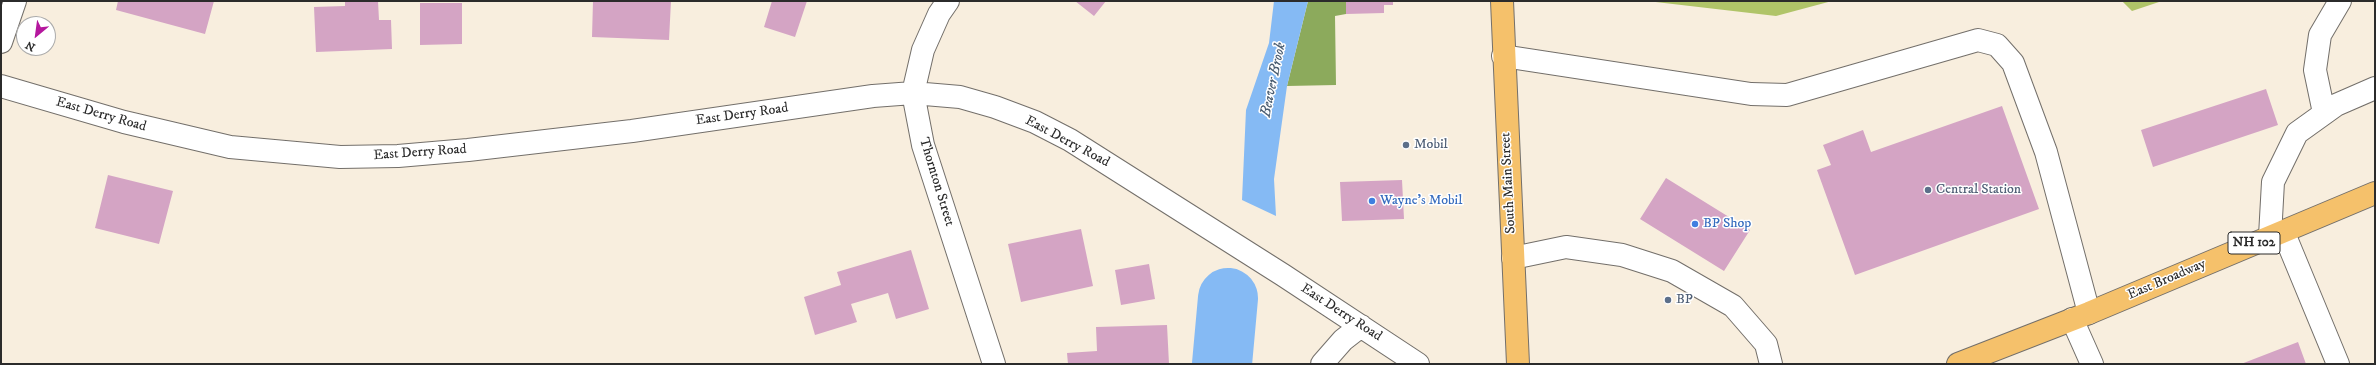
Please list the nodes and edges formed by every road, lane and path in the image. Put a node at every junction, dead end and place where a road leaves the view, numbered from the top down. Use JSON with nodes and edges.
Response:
{"nodes":[{"id":1,"x":15,"y":1,"type":"edge"},
{"id":2,"x":948,"y":1,"type":"edge"},
{"id":3,"x":1502,"y":1,"type":"edge"},
{"id":4,"x":2340,"y":1,"type":"edge"},
{"id":5,"x":1,"y":42,"type":"edge"},
{"id":6,"x":1503,"y":56,"type":"junction"},
{"id":7,"x":1,"y":86,"type":"edge"},
{"id":8,"x":2375,"y":88,"type":"edge"},
{"id":9,"x":913,"y":93,"type":"junction"},
{"id":10,"x":2324,"y":113,"type":"junction"},
{"id":11,"x":2375,"y":193,"type":"edge"},
{"id":12,"x":2277,"y":233,"type":"junction"},
{"id":13,"x":1513,"y":258,"type":"junction"},
{"id":14,"x":2080,"y":316,"type":"junction"},
{"id":15,"x":1361,"y":326,"type":"junction"},
{"id":16,"x":994,"y":364,"type":"edge"},
{"id":17,"x":1322,"y":364,"type":"edge"},
{"id":18,"x":1418,"y":364,"type":"edge"},
{"id":19,"x":1518,"y":364,"type":"edge"},
{"id":20,"x":1771,"y":364,"type":"edge"},
{"id":21,"x":1958,"y":364,"type":"edge"},
{"id":22,"x":2092,"y":364,"type":"edge"},
{"id":23,"x":2338,"y":364,"type":"edge"}],
"edges":[{"from":1,"to":5,"type":"street"},
{"from":2,"to":9,"type":"street","name":"Thornton Street"},
{"from":3,"to":6,"type":"main road","name":"South Main Street"},
{"from":4,"to":10,"type":"street"},
{"from":6,"to":13,"type":"main road","name":"South Main Street"},
{"from":6,"to":14,"type":"street"},
{"from":7,"to":9,"type":"street","name":"East Derry Road"},
{"from":8,"to":10,"type":"street"},
{"from":9,"to":15,"type":"street","name":"East Derry Road"},
{"from":9,"to":16,"type":"street","name":"Thornton Street"},
{"from":10,"to":12,"type":"street"},
{"from":11,"to":12,"type":"main road","name":"East Broadway","number":"NH 102"},
{"from":12,"to":14,"type":"main road","name":"East Broadway","number":"NH 102"},
{"from":12,"to":23,"type":"street"},
{"from":13,"to":19,"type":"main road","name":"South Main Street"},
{"from":13,"to":20,"type":"street"},
{"from":14,"to":21,"type":"main road","name":"East Broadway","number":"NH 102"},
{"from":14,"to":22,"type":"street"},
{"from":15,"to":17,"type":"street"},
{"from":15,"to":18,"type":"street","name":"East Derry Road"}]}
